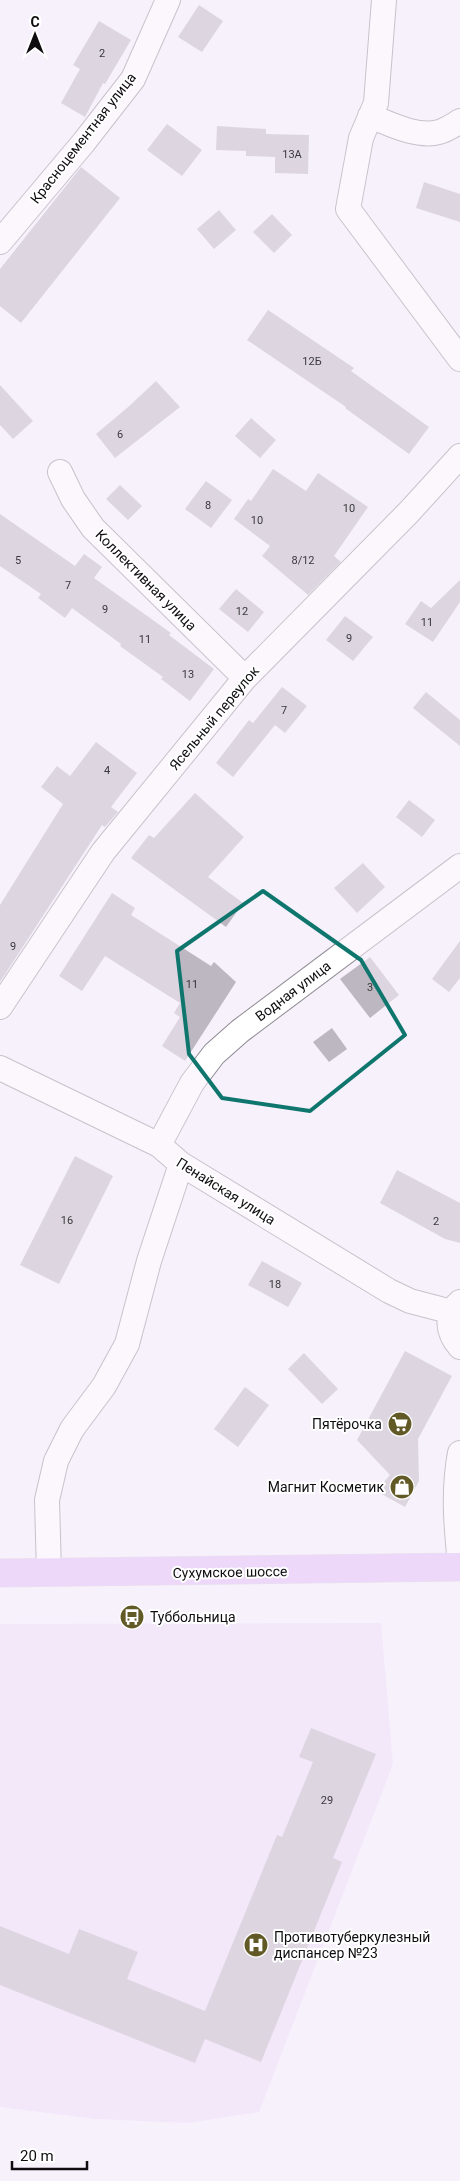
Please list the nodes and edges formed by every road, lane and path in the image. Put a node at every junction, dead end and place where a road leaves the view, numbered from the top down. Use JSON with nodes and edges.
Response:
{"nodes":[{"id":1,"x":168,"y":0,"type":"edge"},
{"id":2,"x":384,"y":0,"type":"edge"},
{"id":3,"x":370,"y":116,"type":"junction"},
{"id":4,"x":460,"y":121,"type":"edge"},
{"id":5,"x":0,"y":242,"type":"edge"},
{"id":6,"x":460,"y":359,"type":"edge"},
{"id":7,"x":460,"y":456,"type":"edge"},
{"id":8,"x":60,"y":472,"type":"dead end"},
{"id":9,"x":245,"y":678,"type":"junction"},
{"id":10,"x":460,"y":866,"type":"edge"},
{"id":11,"x":0,"y":1007,"type":"edge"},
{"id":12,"x":0,"y":1068,"type":"edge"},
{"id":13,"x":158,"y":1145,"type":"junction"},
{"id":14,"x":181,"y":1164,"type":"junction"},
{"id":15,"x":456,"y":1307,"type":"edge"},
{"id":16,"x":460,"y":1347,"type":"edge"},
{"id":17,"x":460,"y":1453,"type":"edge"},
{"id":18,"x":460,"y":1563,"type":"edge"},
{"id":19,"x":460,"y":1568,"type":"edge"},
{"id":20,"x":0,"y":1573,"type":"edge"},
{"id":21,"x":49,"y":1573,"type":"junction"}],
"edges":[{"from":1,"to":5,"type":"street","name":"Красноцементная улица"},
{"from":2,"to":3,"type":"street"},
{"from":3,"to":4,"type":"street"},
{"from":3,"to":6,"type":"street"},
{"from":7,"to":9,"type":"street","name":"Ясельный переулок"},
{"from":8,"to":9,"type":"street","name":"Коллективная улица"},
{"from":9,"to":11,"type":"street","name":"Ясельный переулок"},
{"from":10,"to":13,"type":"street","name":"Водная улица"},
{"from":12,"to":13,"type":"street","name":"Пенайская улица"},
{"from":13,"to":14,"type":"street","name":"Пенайская улица"},
{"from":14,"to":15,"type":"street","name":"Пенайская улица"},
{"from":14,"to":21,"type":"street"},
{"from":15,"to":16,"type":"street"},
{"from":17,"to":18,"type":"street"},
{"from":19,"to":21,"type":"highway","name":"Сухумское шоссе"},
{"from":20,"to":21,"type":"highway","name":"Сухумское шоссе"}]}
